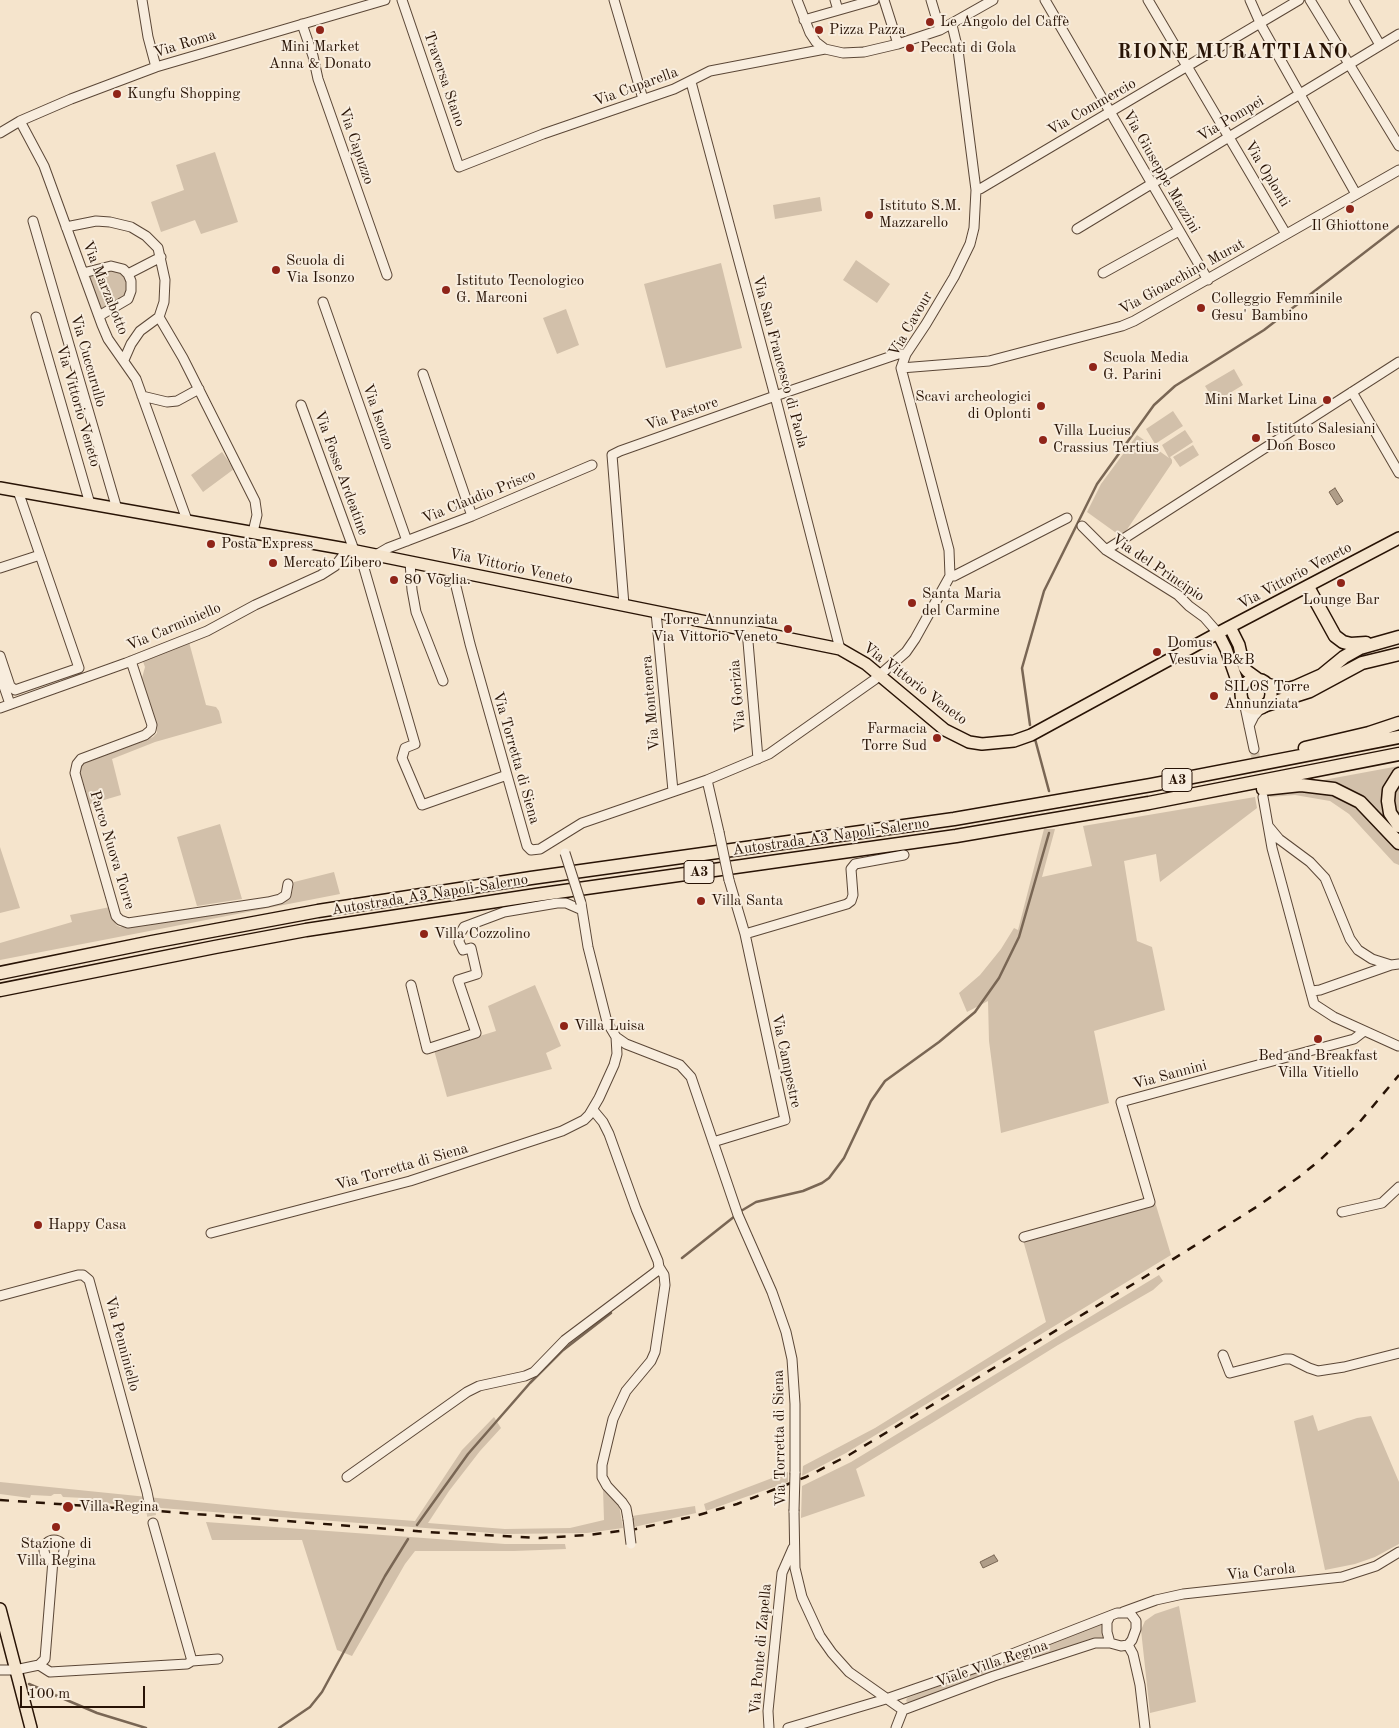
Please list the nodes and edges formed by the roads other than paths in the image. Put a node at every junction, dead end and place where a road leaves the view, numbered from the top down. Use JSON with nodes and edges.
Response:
{"nodes":[{"id":1,"x":142,"y":0,"type":"edge"},
{"id":2,"x":385,"y":0,"type":"edge"},
{"id":3,"x":402,"y":0,"type":"edge"},
{"id":4,"x":614,"y":0,"type":"edge"},
{"id":5,"x":797,"y":0,"type":"edge"},
{"id":6,"x":835,"y":0,"type":"edge"},
{"id":7,"x":874,"y":0,"type":"edge"},
{"id":8,"x":884,"y":0,"type":"edge"},
{"id":9,"x":931,"y":0,"type":"edge"},
{"id":10,"x":993,"y":0,"type":"edge"},
{"id":11,"x":1045,"y":0,"type":"edge"},
{"id":12,"x":1148,"y":0,"type":"edge"},
{"id":13,"x":1250,"y":0,"type":"edge"},
{"id":14,"x":1299,"y":0,"type":"edge"},
{"id":15,"x":1310,"y":0,"type":"edge"},
{"id":16,"x":1354,"y":0,"type":"edge"},
{"id":17,"x":838,"y":10,"type":"junction"},
{"id":18,"x":804,"y":20,"type":"junction"},
{"id":19,"x":1261,"y":23,"type":"junction"},
{"id":20,"x":302,"y":24,"type":"junction"},
{"id":21,"x":952,"y":24,"type":"junction"},
{"id":22,"x":940,"y":30,"type":"junction"},
{"id":23,"x":1399,"y":34,"type":"edge"},
{"id":24,"x":898,"y":44,"type":"junction"},
{"id":25,"x":1380,"y":45,"type":"junction"},
{"id":26,"x":825,"y":49,"type":"junction"},
{"id":27,"x":1348,"y":64,"type":"junction"},
{"id":28,"x":156,"y":67,"type":"junction"},
{"id":29,"x":1188,"y":67,"type":"junction"},
{"id":30,"x":690,"y":82,"type":"junction"},
{"id":31,"x":1300,"y":93,"type":"junction"},
{"id":32,"x":643,"y":99,"type":"junction"},
{"id":33,"x":1111,"y":112,"type":"junction"},
{"id":34,"x":20,"y":121,"type":"junction"},
{"id":35,"x":0,"y":133,"type":"edge"},
{"id":36,"x":1229,"y":136,"type":"junction"},
{"id":37,"x":1399,"y":146,"type":"edge"},
{"id":38,"x":459,"y":167,"type":"joint"},
{"id":39,"x":1399,"y":170,"type":"edge"},
{"id":40,"x":1152,"y":183,"type":"junction"},
{"id":41,"x":976,"y":190,"type":"junction"},
{"id":42,"x":1356,"y":194,"type":"junction"},
{"id":43,"x":33,"y":221,"type":"dead end"},
{"id":44,"x":66,"y":227,"type":"junction"},
{"id":45,"x":1077,"y":229,"type":"dead end"},
{"id":46,"x":1179,"y":231,"type":"junction"},
{"id":47,"x":1286,"y":234,"type":"junction"},
{"id":48,"x":161,"y":257,"type":"junction"},
{"id":49,"x":83,"y":273,"type":"junction"},
{"id":50,"x":1103,"y":273,"type":"dead end"},
{"id":51,"x":128,"y":274,"type":"junction"},
{"id":52,"x":388,"y":276,"type":"dead end"},
{"id":53,"x":1208,"y":280,"type":"junction"},
{"id":54,"x":322,"y":302,"type":"dead end"},
{"id":55,"x":99,"y":316,"type":"junction"},
{"id":56,"x":36,"y":317,"type":"dead end"},
{"id":57,"x":160,"y":317,"type":"junction"},
{"id":58,"x":906,"y":354,"type":"junction"},
{"id":59,"x":124,"y":360,"type":"junction"},
{"id":60,"x":1399,"y":362,"type":"edge"},
{"id":61,"x":901,"y":368,"type":"junction"},
{"id":62,"x":423,"y":374,"type":"dead end"},
{"id":63,"x":199,"y":389,"type":"junction"},
{"id":64,"x":1352,"y":392,"type":"junction"},
{"id":65,"x":142,"y":396,"type":"junction"},
{"id":66,"x":775,"y":396,"type":"junction"},
{"id":67,"x":301,"y":405,"type":"dead end"},
{"id":68,"x":592,"y":465,"type":"dead end"},
{"id":69,"x":1399,"y":473,"type":"edge"},
{"id":70,"x":0,"y":488,"type":"edge"},
{"id":71,"x":18,"y":491,"type":"junction"},
{"id":72,"x":90,"y":504,"type":"junction"},
{"id":73,"x":117,"y":509,"type":"junction"},
{"id":74,"x":472,"y":516,"type":"junction"},
{"id":75,"x":1067,"y":518,"type":"dead end"},
{"id":76,"x":187,"y":520,"type":"junction"},
{"id":77,"x":1082,"y":526,"type":"dead end"},
{"id":78,"x":253,"y":532,"type":"junction"},
{"id":79,"x":1399,"y":538,"type":"edge"},
{"id":80,"x":407,"y":541,"type":"junction"},
{"id":81,"x":353,"y":550,"type":"junction"},
{"id":82,"x":1106,"y":550,"type":"junction"},
{"id":83,"x":40,"y":555,"type":"junction"},
{"id":84,"x":376,"y":555,"type":"junction"},
{"id":85,"x":410,"y":562,"type":"junction"},
{"id":86,"x":0,"y":568,"type":"edge"},
{"id":87,"x":452,"y":570,"type":"junction"},
{"id":88,"x":950,"y":576,"type":"junction"},
{"id":89,"x":1308,"y":586,"type":"junction"},
{"id":90,"x":624,"y":605,"type":"junction"},
{"id":91,"x":656,"y":612,"type":"junction"},
{"id":92,"x":1230,"y":627,"type":"junction"},
{"id":93,"x":746,"y":630,"type":"junction"},
{"id":94,"x":1218,"y":633,"type":"junction"},
{"id":95,"x":1399,"y":636,"type":"edge"},
{"id":96,"x":1378,"y":642,"type":"junction"},
{"id":97,"x":840,"y":649,"type":"junction"},
{"id":98,"x":1399,"y":654,"type":"edge"},
{"id":99,"x":0,"y":656,"type":"edge"},
{"id":100,"x":131,"y":661,"type":"junction"},
{"id":101,"x":879,"y":675,"type":"junction"},
{"id":102,"x":0,"y":676,"type":"edge"},
{"id":103,"x":443,"y":681,"type":"dead end"},
{"id":104,"x":1263,"y":682,"type":"junction"},
{"id":105,"x":1242,"y":697,"type":"junction"},
{"id":106,"x":10,"y":704,"type":"junction"},
{"id":107,"x":1264,"y":706,"type":"junction"},
{"id":108,"x":0,"y":708,"type":"edge"},
{"id":109,"x":1399,"y":723,"type":"edge"},
{"id":110,"x":1248,"y":727,"type":"junction"},
{"id":111,"x":1399,"y":737,"type":"edge"},
{"id":112,"x":1254,"y":749,"type":"tunnel mouth"},
{"id":113,"x":1399,"y":754,"type":"edge"},
{"id":114,"x":758,"y":759,"type":"junction"},
{"id":115,"x":1235,"y":769,"type":"junction"},
{"id":116,"x":1399,"y":774,"type":"edge"},
{"id":117,"x":507,"y":775,"type":"junction"},
{"id":118,"x":707,"y":780,"type":"junction"},
{"id":119,"x":673,"y":791,"type":"junction"},
{"id":120,"x":1263,"y":798,"type":"tunnel mouth"},
{"id":121,"x":1149,"y":803,"type":"junction"},
{"id":122,"x":1268,"y":825,"type":"junction"},
{"id":123,"x":1399,"y":826,"type":"edge"},
{"id":124,"x":558,"y":839,"type":"junction"},
{"id":125,"x":1399,"y":843,"type":"edge"},
{"id":126,"x":904,"y":855,"type":"dead end"},
{"id":127,"x":288,"y":884,"type":"dead end"},
{"id":128,"x":581,"y":907,"type":"junction"},
{"id":129,"x":745,"y":934,"type":"junction"},
{"id":130,"x":1395,"y":965,"type":"edge"},
{"id":131,"x":0,"y":973,"type":"edge"},
{"id":132,"x":411,"y":985,"type":"dead end"},
{"id":133,"x":0,"y":990,"type":"edge"},
{"id":134,"x":1312,"y":991,"type":"junction"},
{"id":135,"x":1363,"y":1032,"type":"junction"},
{"id":136,"x":616,"y":1037,"type":"junction"},
{"id":137,"x":1398,"y":1046,"type":"edge"},
{"id":138,"x":593,"y":1110,"type":"junction"},
{"id":139,"x":713,"y":1142,"type":"junction"},
{"id":140,"x":1399,"y":1187,"type":"edge"},
{"id":141,"x":1342,"y":1212,"type":"dead end"},
{"id":142,"x":211,"y":1233,"type":"dead end"},
{"id":143,"x":1024,"y":1237,"type":"dead end"},
{"id":144,"x":659,"y":1267,"type":"junction"},
{"id":145,"x":0,"y":1296,"type":"edge"},
{"id":146,"x":1399,"y":1353,"type":"edge"},
{"id":147,"x":1223,"y":1355,"type":"dead end"},
{"id":148,"x":347,"y":1477,"type":"dead end"},
{"id":149,"x":150,"y":1507,"type":"tunnel mouth"},
{"id":150,"x":153,"y":1523,"type":"tunnel mouth"},
{"id":151,"x":631,"y":1544,"type":"dead end"},
{"id":152,"x":795,"y":1545,"type":"junction"},
{"id":153,"x":1396,"y":1554,"type":"edge"},
{"id":154,"x":53,"y":1560,"type":"dead end"},
{"id":155,"x":1156,"y":1600,"type":"junction"},
{"id":156,"x":0,"y":1609,"type":"edge"},
{"id":157,"x":1123,"y":1612,"type":"junction"},
{"id":158,"x":1110,"y":1616,"type":"junction"},
{"id":159,"x":1136,"y":1621,"type":"junction"},
{"id":160,"x":1110,"y":1643,"type":"junction"},
{"id":161,"x":1128,"y":1644,"type":"junction"},
{"id":162,"x":218,"y":1659,"type":"dead end"},
{"id":163,"x":192,"y":1661,"type":"junction"},
{"id":164,"x":39,"y":1665,"type":"junction"},
{"id":165,"x":0,"y":1670,"type":"edge"},
{"id":166,"x":15,"y":1670,"type":"junction"},
{"id":167,"x":886,"y":1699,"type":"junction"},
{"id":168,"x":903,"y":1710,"type":"junction"},
{"id":169,"x":31,"y":1728,"type":"edge"},
{"id":170,"x":769,"y":1728,"type":"edge"},
{"id":171,"x":788,"y":1728,"type":"edge"},
{"id":172,"x":896,"y":1728,"type":"edge"},
{"id":173,"x":1145,"y":1728,"type":"edge"}],
"edges":[{"from":1,"to":28,"type":"street"},
{"from":2,"to":20,"type":"street","name":"Via Roma"},
{"from":3,"to":38,"type":"street","name":"Traversa Stano"},
{"from":4,"to":32,"type":"street"},
{"from":5,"to":18,"type":"street"},
{"from":6,"to":17,"type":"street"},
{"from":7,"to":17,"type":"street"},
{"from":8,"to":24,"type":"street"},
{"from":9,"to":22,"type":"street"},
{"from":10,"to":21,"type":"street","name":"Via Cuparella"},
{"from":11,"to":33,"type":"street","name":"Via Giuseppe Mazzini"},
{"from":12,"to":29,"type":"street","name":"Via Oplonti"},
{"from":13,"to":19,"type":"street"},
{"from":14,"to":19,"type":"street","name":"Via Commercio"},
{"from":15,"to":27,"type":"street"},
{"from":16,"to":25,"type":"street"},
{"from":17,"to":18,"type":"street"},
{"from":18,"to":26,"type":"street"},
{"from":19,"to":29,"type":"street","name":"Via Commercio"},
{"from":19,"to":31,"type":"street"},
{"from":20,"to":28,"type":"street","name":"Via Roma"},
{"from":20,"to":52,"type":"street","name":"Via Capuzzo"},
{"from":21,"to":22,"type":"street","name":"Via Cuparella"},
{"from":21,"to":41,"type":"street","name":"Via Cavour"},
{"from":22,"to":24,"type":"street","name":"Via Cuparella"},
{"from":23,"to":25,"type":"street","name":"Via Pompei"},
{"from":24,"to":26,"type":"street","name":"Via Cuparella"},
{"from":25,"to":27,"type":"street","name":"Via Pompei"},
{"from":26,"to":30,"type":"street","name":"Via Cuparella"},
{"from":27,"to":31,"type":"street","name":"Via Pompei"},
{"from":27,"to":37,"type":"street"},
{"from":28,"to":34,"type":"street","name":"Via Roma"},
{"from":29,"to":33,"type":"street","name":"Via Commercio"},
{"from":29,"to":36,"type":"street","name":"Via Oplonti"},
{"from":30,"to":32,"type":"street","name":"Via Cuparella"},
{"from":30,"to":66,"type":"street","name":"Via San Francesco di Paola"},
{"from":31,"to":36,"type":"street","name":"Via Pompei"},
{"from":31,"to":42,"type":"street"},
{"from":32,"to":38,"type":"street","name":"Via Cuparella"},
{"from":33,"to":40,"type":"street","name":"Via Giuseppe Mazzini"},
{"from":33,"to":41,"type":"street","name":"Via Commercio"},
{"from":34,"to":35,"type":"street","name":"Via Roma"},
{"from":34,"to":44,"type":"street","name":"Via Marzabotto"},
{"from":36,"to":40,"type":"street","name":"Via Pompei"},
{"from":36,"to":47,"type":"street","name":"Via Oplonti"},
{"from":39,"to":42,"type":"street","name":"Via Gioacchino Murat"},
{"from":40,"to":45,"type":"street","name":"Via Pompei"},
{"from":40,"to":46,"type":"street","name":"Via Giuseppe Mazzini"},
{"from":41,"to":58,"type":"street","name":"Via Cavour"},
{"from":42,"to":47,"type":"street","name":"Via Gioacchino Murat"},
{"from":43,"to":73,"type":"street","name":"Via Cuccurullo"},
{"from":44,"to":48,"type":"street"},
{"from":44,"to":49,"type":"street","name":"Via Marzabotto"},
{"from":46,"to":50,"type":"street"},
{"from":46,"to":53,"type":"street","name":"Via Giuseppe Mazzini"},
{"from":47,"to":53,"type":"street","name":"Via Gioacchino Murat"},
{"from":48,"to":51,"type":"street"},
{"from":48,"to":57,"type":"street"},
{"from":49,"to":51,"type":"street"},
{"from":49,"to":55,"type":"street","name":"Via Marzabotto"},
{"from":51,"to":55,"type":"street"},
{"from":53,"to":61,"type":"street","name":"Via Gioacchino Murat"},
{"from":54,"to":80,"type":"street","name":"Via Isonzo"},
{"from":55,"to":59,"type":"street","name":"Via Marzabotto"},
{"from":56,"to":72,"type":"street","name":"Via Vittorio Veneto"},
{"from":57,"to":59,"type":"street"},
{"from":57,"to":63,"type":"street"},
{"from":58,"to":61,"type":"street","name":"Via Cavour"},
{"from":58,"to":66,"type":"street","name":"Via Pastore"},
{"from":59,"to":65,"type":"street","name":"Via Marzabotto"},
{"from":60,"to":64,"type":"street"},
{"from":61,"to":88,"type":"street","name":"Via Cavour"},
{"from":62,"to":74,"type":"street"},
{"from":63,"to":65,"type":"street"},
{"from":63,"to":78,"type":"street"},
{"from":64,"to":69,"type":"street"},
{"from":64,"to":82,"type":"street"},
{"from":65,"to":76,"type":"street","name":"Via Marzabotto"},
{"from":66,"to":90,"type":"street","name":"Via Pastore"},
{"from":66,"to":97,"type":"street","name":"Via San Francesco di Paola"},
{"from":67,"to":81,"type":"street","name":"Via Fosse Ardeatine"},
{"from":68,"to":74,"type":"street","name":"Via Claudio Prisco"},
{"from":70,"to":71,"type":"main road","name":"Via Vittorio Veneto"},
{"from":71,"to":72,"type":"main road","name":"Via Vittorio Veneto"},
{"from":71,"to":83,"type":"street"},
{"from":72,"to":73,"type":"main road","name":"Via Vittorio Veneto"},
{"from":73,"to":76,"type":"main road","name":"Via Vittorio Veneto"},
{"from":74,"to":80,"type":"street","name":"Via Claudio Prisco"},
{"from":75,"to":88,"type":"street"},
{"from":76,"to":78,"type":"main road","name":"Via Vittorio Veneto"},
{"from":77,"to":82,"type":"street","name":"Via del Principio"},
{"from":78,"to":81,"type":"main road","name":"Via Vittorio Veneto"},
{"from":79,"to":89,"type":"main road","name":"Via Vittorio Veneto"},
{"from":80,"to":84,"type":"street","name":"Via Claudio Prisco"},
{"from":81,"to":84,"type":"main road","name":"Via Vittorio Veneto"},
{"from":81,"to":100,"type":"street","name":"Via Carminiello"},
{"from":81,"to":117,"type":"street","name":"Via Fosse Ardeatine"},
{"from":82,"to":94,"type":"street","name":"Via del Principio"},
{"from":83,"to":86,"type":"street"},
{"from":83,"to":99,"type":"street"},
{"from":84,"to":85,"type":"main road","name":"Via Vittorio Veneto"},
{"from":85,"to":87,"type":"main road","name":"Via Vittorio Veneto"},
{"from":85,"to":103,"type":"street"},
{"from":87,"to":90,"type":"main road","name":"Via Vittorio Veneto"},
{"from":87,"to":117,"type":"street","name":"Via Torretta di Siena"},
{"from":88,"to":101,"type":"street"},
{"from":89,"to":92,"type":"main road","name":"Via Vittorio Veneto"},
{"from":89,"to":96,"type":"highway"},
{"from":90,"to":91,"type":"main road","name":"Via Vittorio Veneto"},
{"from":91,"to":93,"type":"main road","name":"Via Vittorio Veneto"},
{"from":91,"to":119,"type":"street","name":"Via Montenera"},
{"from":92,"to":94,"type":"main road","name":"Via Vittorio Veneto"},
{"from":92,"to":104,"type":"main road"},
{"from":93,"to":97,"type":"main road","name":"Via Vittorio Veneto"},
{"from":93,"to":114,"type":"street","name":"Via Gorizia"},
{"from":94,"to":101,"type":"main road","name":"Via Vittorio Veneto"},
{"from":94,"to":105,"type":"main road"},
{"from":95,"to":96,"type":"highway"},
{"from":96,"to":104,"type":"highway"},
{"from":97,"to":101,"type":"main road","name":"Via Vittorio Veneto"},
{"from":98,"to":107,"type":"highway"},
{"from":100,"to":106,"type":"street","name":"Via Carminiello"},
{"from":100,"to":127,"type":"street","name":"Parco Nuova Torre"},
{"from":101,"to":114,"type":"street"},
{"from":102,"to":106,"type":"street"},
{"from":104,"to":105,"type":"main road"},
{"from":104,"to":107,"type":"main road"},
{"from":105,"to":107,"type":"main road"},
{"from":105,"to":110,"type":"street"},
{"from":106,"to":108,"type":"street","name":"Via Carminiello"},
{"from":107,"to":110,"type":"street"},
{"from":109,"to":115,"type":"highway"},
{"from":110,"to":112,"type":"street"},
{"from":111,"to":115,"type":"highway","name":"Autostrada A3 Napoli-Salerno","number":"A3"},
{"from":113,"to":121,"type":"highway","name":"Autostrada A3 Napoli-Salerno","number":"A3"},
{"from":114,"to":118,"type":"street"},
{"from":115,"to":131,"type":"highway","name":"Autostrada A3 Napoli-Salerno","number":"A3"},
{"from":116,"to":123,"type":"highway"},
{"from":117,"to":124,"type":"street","name":"Via Torretta di Siena"},
{"from":118,"to":119,"type":"street"},
{"from":118,"to":129,"type":"street","name":"Via Campestre","bridge":true},
{"from":119,"to":124,"type":"street"},
{"from":120,"to":122,"type":"street"},
{"from":121,"to":125,"type":"highway"},
{"from":121,"to":133,"type":"highway","name":"Autostrada A3 Napoli-Salerno","number":"A3"},
{"from":122,"to":130,"type":"street"},
{"from":122,"to":134,"type":"street"},
{"from":124,"to":128,"type":"street","name":"Via Torretta di Siena","bridge":true},
{"from":126,"to":129,"type":"street"},
{"from":128,"to":132,"type":"street"},
{"from":128,"to":136,"type":"street","name":"Via Torretta di Siena"},
{"from":129,"to":139,"type":"street","name":"Via Campestre"},
{"from":130,"to":134,"type":"street"},
{"from":134,"to":135,"type":"street"},
{"from":135,"to":137,"type":"street"},
{"from":135,"to":143,"type":"street","name":"Via Sannini"},
{"from":136,"to":138,"type":"street","name":"Via Torretta di Siena"},
{"from":136,"to":139,"type":"street","name":"Via Torretta di Siena"},
{"from":138,"to":142,"type":"street","name":"Via Torretta di Siena"},
{"from":138,"to":144,"type":"street"},
{"from":139,"to":152,"type":"street","name":"Via Torretta di Siena","bridge":true},
{"from":140,"to":141,"type":"street"},
{"from":144,"to":148,"type":"street"},
{"from":144,"to":151,"type":"street","bridge":true},
{"from":145,"to":149,"type":"street","name":"Via Penniniello"},
{"from":146,"to":147,"type":"street"},
{"from":150,"to":163,"type":"street"},
{"from":152,"to":167,"type":"street","name":"Via Torretta di Siena"},
{"from":152,"to":170,"type":"street","name":"Via Ponte di Zapella"},
{"from":153,"to":155,"type":"street","name":"Via Carola"},
{"from":154,"to":164,"type":"street"},
{"from":155,"to":157,"type":"street","name":"Via Carola"},
{"from":155,"to":159,"type":"street"},
{"from":156,"to":166,"type":"main road"},
{"from":157,"to":158,"type":"street"},
{"from":157,"to":159,"type":"street"},
{"from":158,"to":160,"type":"street"},
{"from":158,"to":167,"type":"street"},
{"from":159,"to":161,"type":"street"},
{"from":160,"to":161,"type":"street"},
{"from":160,"to":168,"type":"street","name":"Viale Villa Regina"},
{"from":161,"to":173,"type":"street"},
{"from":162,"to":163,"type":"street"},
{"from":163,"to":164,"type":"street"},
{"from":164,"to":166,"type":"street"},
{"from":165,"to":166,"type":"street"},
{"from":166,"to":169,"type":"main road"},
{"from":167,"to":168,"type":"street","name":"Via Torretta di Siena"},
{"from":167,"to":171,"type":"street"},
{"from":168,"to":172,"type":"street"}]}
